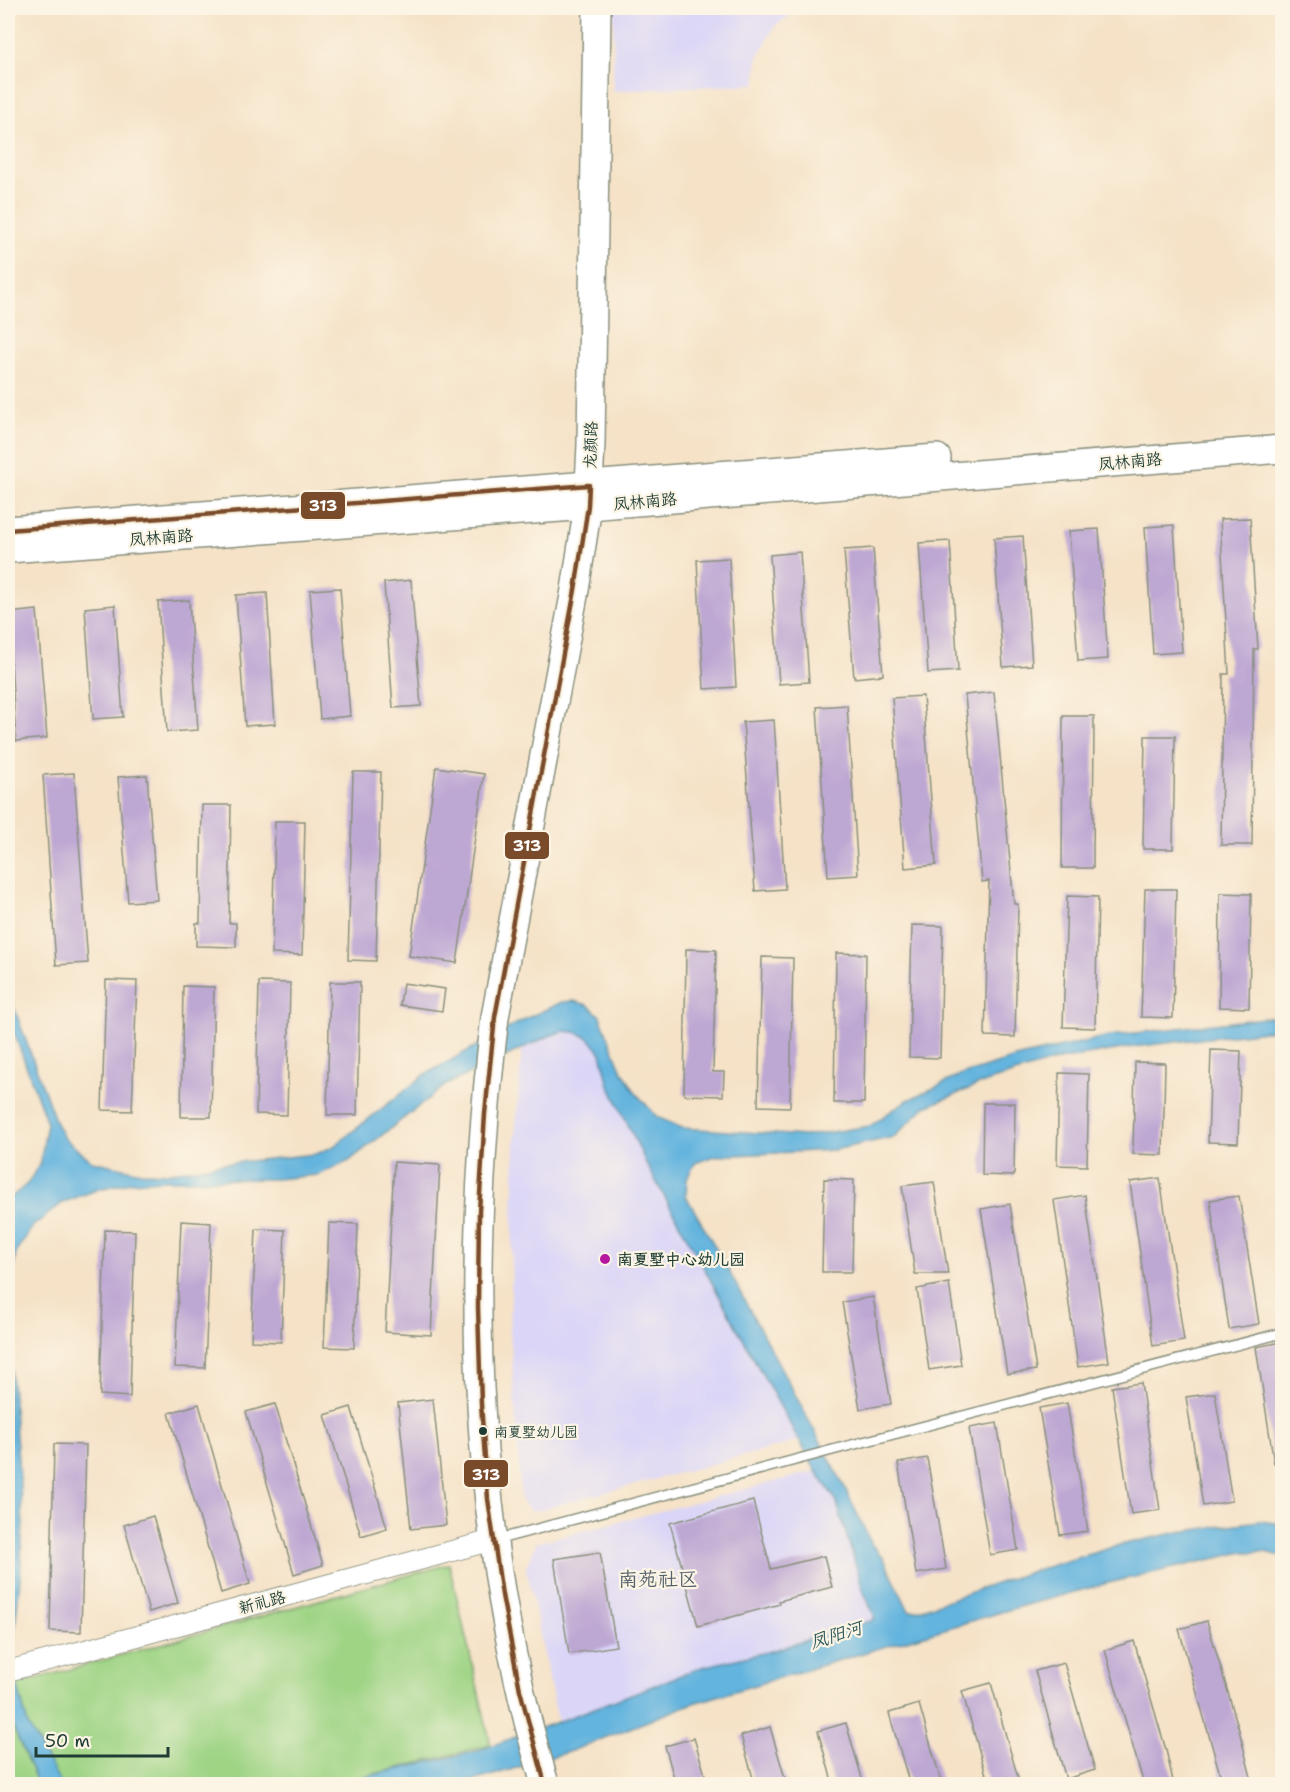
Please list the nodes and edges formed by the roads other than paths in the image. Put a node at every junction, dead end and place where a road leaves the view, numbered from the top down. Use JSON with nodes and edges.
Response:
{"nodes":[{"id":1,"x":597,"y":8,"type":"edge"},
{"id":2,"x":1282,"y":432,"type":"edge"},
{"id":3,"x":1282,"y":449,"type":"edge"},
{"id":4,"x":589,"y":495,"type":"junction"},
{"id":5,"x":8,"y":530,"type":"edge"},
{"id":6,"x":8,"y":549,"type":"edge"},
{"id":7,"x":1282,"y":1333,"type":"edge"},
{"id":8,"x":493,"y":1540,"type":"junction"},
{"id":9,"x":8,"y":1671,"type":"edge"},
{"id":10,"x":544,"y":1781,"type":"edge"}],
"edges":[{"from":1,"to":4,"type":"main road","name":"龙颜路"},
{"from":2,"to":4,"type":"main road","name":"凤林南路"},
{"from":3,"to":4,"type":"main road","name":"凤林南路"},
{"from":4,"to":5,"type":"main road","name":"凤林南路"},
{"from":4,"to":6,"type":"main road","name":"凤林南路"},
{"from":4,"to":8,"type":"main road","name":"龙颜路"},
{"from":7,"to":8,"type":"lane"},
{"from":8,"to":9,"type":"street","name":"新礼路"},
{"from":8,"to":10,"type":"main road","name":"龙颜路"}]}
